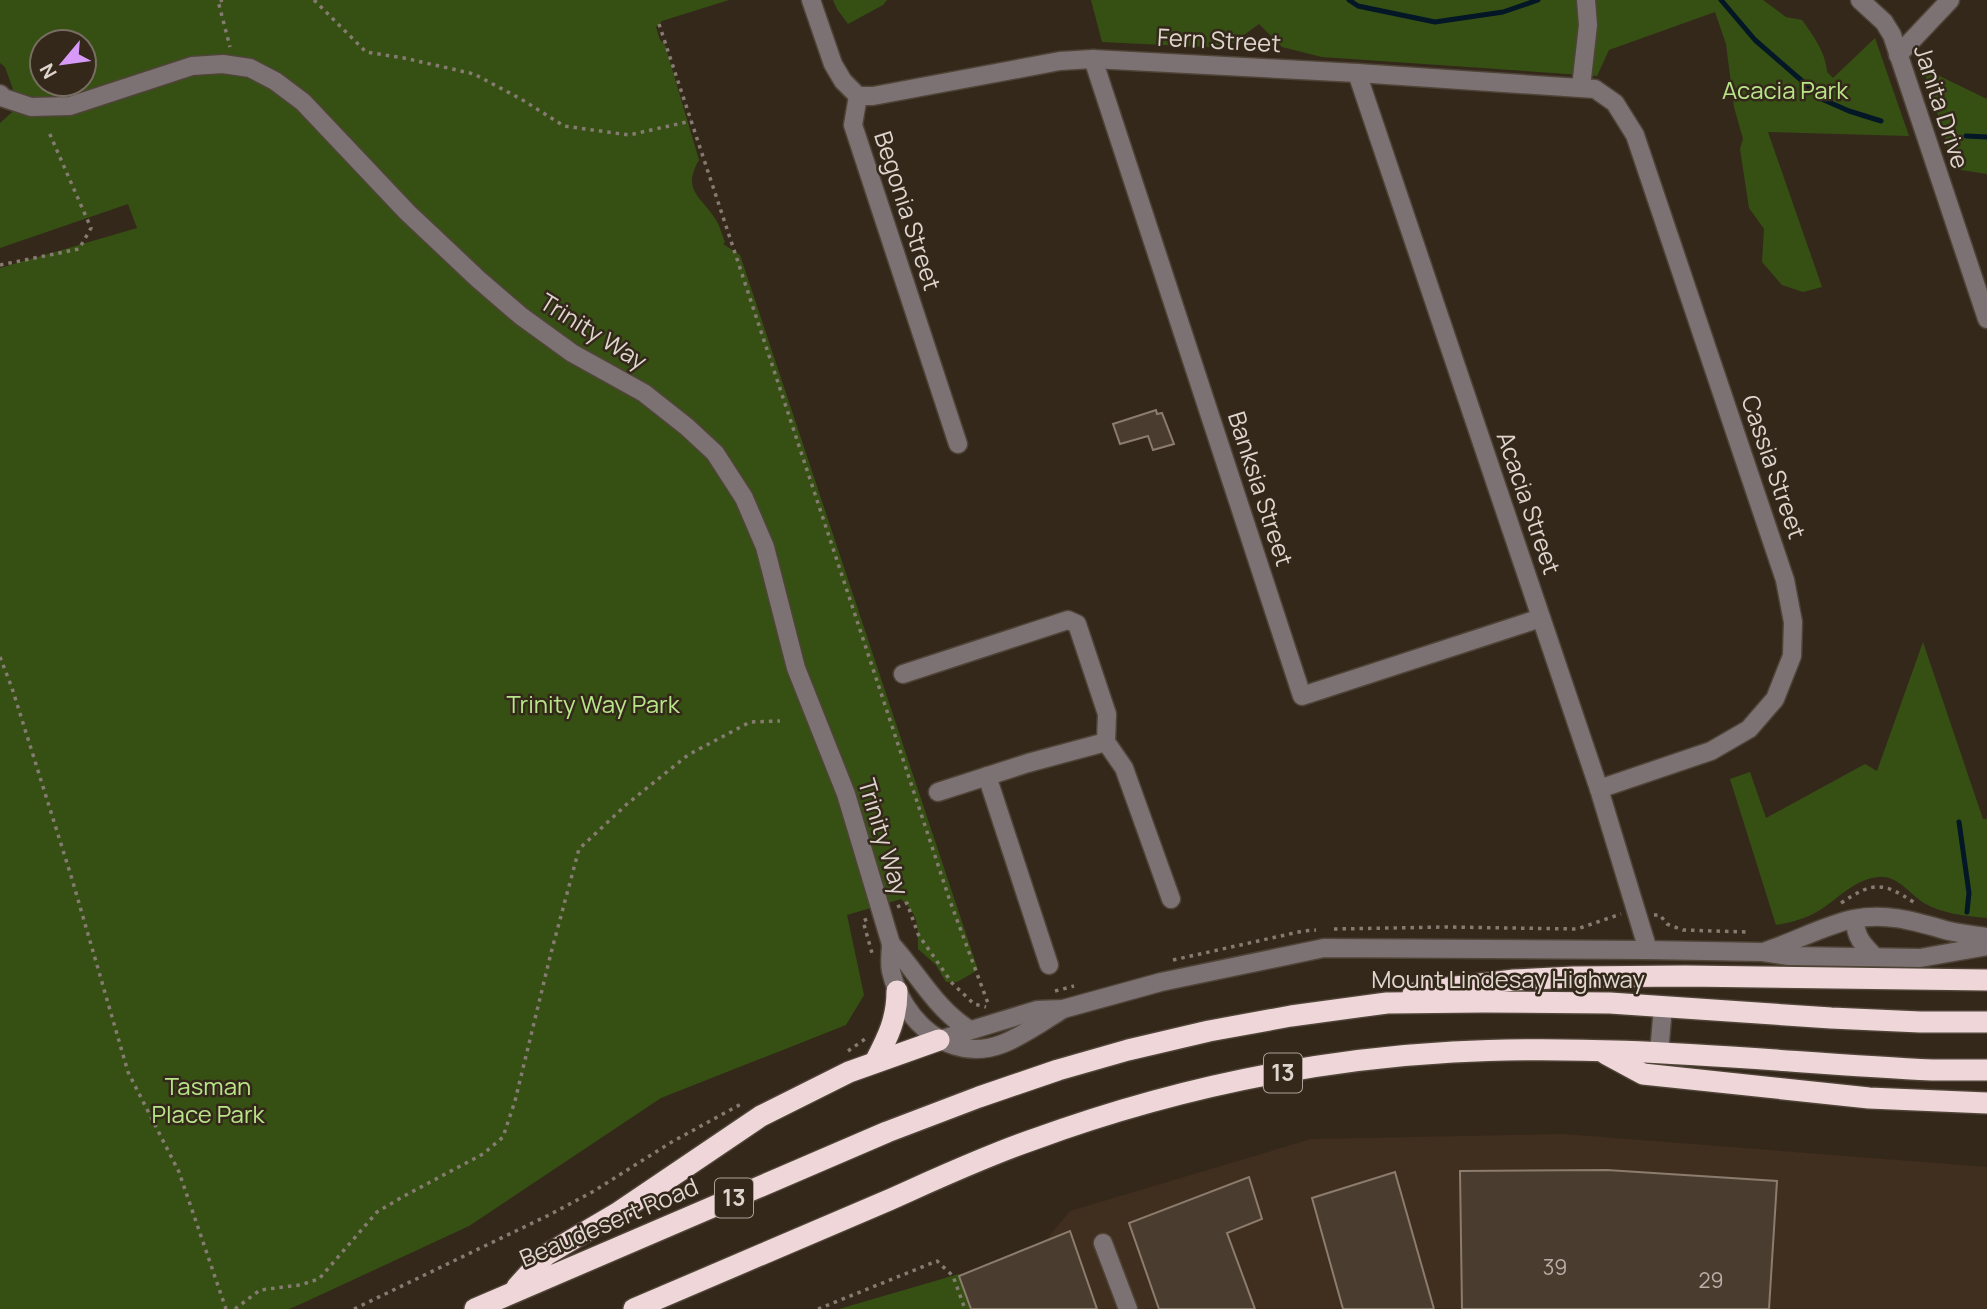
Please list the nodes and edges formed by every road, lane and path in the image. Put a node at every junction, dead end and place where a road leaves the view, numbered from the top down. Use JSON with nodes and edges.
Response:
{"nodes":[{"id":1,"x":223,"y":0,"type":"edge"},
{"id":2,"x":313,"y":0,"type":"edge"},
{"id":3,"x":811,"y":0,"type":"edge"},
{"id":4,"x":1586,"y":0,"type":"edge"},
{"id":5,"x":1860,"y":0,"type":"edge"},
{"id":6,"x":1950,"y":0,"type":"edge"},
{"id":7,"x":659,"y":24,"type":"dead end"},
{"id":8,"x":1898,"y":55,"type":"junction"},
{"id":9,"x":1093,"y":59,"type":"junction"},
{"id":10,"x":235,"y":66,"type":"junction"},
{"id":11,"x":1357,"y":73,"type":"junction"},
{"id":12,"x":1581,"y":88,"type":"junction"},
{"id":13,"x":858,"y":96,"type":"junction"},
{"id":14,"x":1,"y":97,"type":"edge"},
{"id":15,"x":691,"y":121,"type":"junction"},
{"id":16,"x":48,"y":130,"type":"dead end"},
{"id":17,"x":0,"y":265,"type":"edge"},
{"id":18,"x":1987,"y":319,"type":"edge"},
{"id":19,"x":958,"y":444,"type":"dead end"},
{"id":20,"x":1541,"y":618,"type":"junction"},
{"id":21,"x":0,"y":657,"type":"edge"},
{"id":22,"x":903,"y":674,"type":"dead end"},
{"id":23,"x":780,"y":721,"type":"dead end"},
{"id":24,"x":1107,"y":742,"type":"junction"},
{"id":25,"x":987,"y":776,"type":"junction"},
{"id":26,"x":1599,"y":789,"type":"junction"},
{"id":27,"x":938,"y":792,"type":"dead end"},
{"id":28,"x":1171,"y":899,"type":"dead end"},
{"id":29,"x":1839,"y":905,"type":"dead end"},
{"id":30,"x":1923,"y":908,"type":"dead end"},
{"id":31,"x":882,"y":913,"type":"junction"},
{"id":32,"x":1637,"y":914,"type":"junction"},
{"id":33,"x":1855,"y":919,"type":"junction"},
{"id":34,"x":1753,"y":933,"type":"dead end"},
{"id":35,"x":1987,"y":937,"type":"edge"},
{"id":36,"x":891,"y":944,"type":"junction"},
{"id":37,"x":1987,"y":946,"type":"edge"},
{"id":38,"x":1648,"y":950,"type":"junction"},
{"id":39,"x":1763,"y":952,"type":"junction"},
{"id":40,"x":873,"y":955,"type":"dead end"},
{"id":41,"x":1875,"y":957,"type":"junction"},
{"id":42,"x":1172,"y":960,"type":"dead end"},
{"id":43,"x":1049,"y":965,"type":"dead end"},
{"id":44,"x":1987,"y":980,"type":"edge"},
{"id":45,"x":1081,"y":984,"type":"dead end"},
{"id":46,"x":897,"y":991,"type":"junction"},
{"id":47,"x":1055,"y":991,"type":"dead end"},
{"id":48,"x":1387,"y":1003,"type":"junction"},
{"id":49,"x":1663,"y":1006,"type":"junction"},
{"id":50,"x":1063,"y":1009,"type":"junction"},
{"id":51,"x":1987,"y":1022,"type":"edge"},
{"id":52,"x":970,"y":1030,"type":"junction"},
{"id":53,"x":870,"y":1031,"type":"dead end"},
{"id":54,"x":939,"y":1040,"type":"junction"},
{"id":55,"x":1597,"y":1050,"type":"junction"},
{"id":56,"x":1659,"y":1054,"type":"junction"},
{"id":57,"x":840,"y":1056,"type":"dead end"},
{"id":58,"x":875,"y":1062,"type":"junction"},
{"id":59,"x":1987,"y":1070,"type":"edge"},
{"id":60,"x":743,"y":1103,"type":"dead end"},
{"id":61,"x":1987,"y":1103,"type":"edge"},
{"id":62,"x":958,"y":1105,"type":"joint"},
{"id":63,"x":1103,"y":1242,"type":"dead end"},
{"id":64,"x":511,"y":1293,"type":"junction"},
{"id":65,"x":226,"y":1309,"type":"edge"},
{"id":66,"x":235,"y":1309,"type":"edge"},
{"id":67,"x":354,"y":1309,"type":"edge"},
{"id":68,"x":475,"y":1309,"type":"edge"},
{"id":69,"x":634,"y":1309,"type":"edge"},
{"id":70,"x":818,"y":1309,"type":"edge"},
{"id":71,"x":965,"y":1309,"type":"edge"},
{"id":72,"x":1128,"y":1309,"type":"edge"}],
"edges":[{"from":1,"to":10,"type":"path"},
{"from":2,"to":15,"type":"path"},
{"from":3,"to":13,"type":"street"},
{"from":4,"to":12,"type":"street"},
{"from":5,"to":8,"type":"street","name":"Janita Drive"},
{"from":6,"to":8,"type":"street"},
{"from":7,"to":15,"type":"path"},
{"from":8,"to":18,"type":"street","name":"Janita Drive"},
{"from":9,"to":11,"type":"street","name":"Fern Street"},
{"from":9,"to":13,"type":"street","name":"Fern Street"},
{"from":9,"to":20,"type":"street","name":"Banksia Street"},
{"from":10,"to":14,"type":"street","name":"Trinity Way"},
{"from":10,"to":31,"type":"street","name":"Trinity Way"},
{"from":11,"to":12,"type":"street","name":"Fern Street"},
{"from":11,"to":20,"type":"street","name":"Acacia Street"},
{"from":12,"to":26,"type":"street","name":"Cassia Street"},
{"from":13,"to":19,"type":"street","name":"Begonia Street"},
{"from":15,"to":31,"type":"path"},
{"from":16,"to":17,"type":"path"},
{"from":20,"to":26,"type":"street","name":"Acacia Street"},
{"from":21,"to":65,"type":"path"},
{"from":22,"to":24,"type":"street"},
{"from":23,"to":66,"type":"path"},
{"from":24,"to":25,"type":"street"},
{"from":24,"to":28,"type":"street"},
{"from":25,"to":27,"type":"street"},
{"from":25,"to":43,"type":"street"},
{"from":26,"to":32,"type":"street","name":"Acacia Street"},
{"from":29,"to":30,"type":"path"},
{"from":31,"to":36,"type":"street","name":"Trinity Way"},
{"from":31,"to":40,"type":"path"},
{"from":32,"to":34,"type":"path"},
{"from":32,"to":38,"type":"street","name":"Acacia Street"},
{"from":32,"to":42,"type":"path"},
{"from":33,"to":35,"type":"street","name":"Mount Lindesay Highway"},
{"from":33,"to":39,"type":"street","name":"Mount Lindesay Highway"},
{"from":33,"to":41,"type":"street"},
{"from":36,"to":46,"type":"street","name":"Trinity Way"},
{"from":36,"to":52,"type":"street","name":"Trinity Way"},
{"from":37,"to":41,"type":"street","name":"Mount Lindesay Highway"},
{"from":38,"to":39,"type":"street","name":"Mount Lindesay Highway"},
{"from":38,"to":50,"type":"street","name":"Mount Lindesay Highway"},
{"from":39,"to":41,"type":"street","name":"Mount Lindesay Highway"},
{"from":44,"to":48,"type":"highway"},
{"from":45,"to":47,"type":"path"},
{"from":46,"to":54,"type":"street","name":"Trinity Way"},
{"from":46,"to":58,"type":"highway"},
{"from":48,"to":49,"type":"highway","name":"Mount Lindesay Highway","number":"13"},
{"from":48,"to":62,"type":"highway","name":"Mount Lindesay Highway","number":"13"},
{"from":49,"to":51,"type":"highway","name":"Mount Lindesay Highway","number":"13"},
{"from":49,"to":56,"type":"street"},
{"from":50,"to":52,"type":"street","name":"Mount Lindesay Highway"},
{"from":50,"to":54,"type":"street","name":"Mount Lindesay Highway"},
{"from":52,"to":54,"type":"street","name":"Mount Lindesay Highway"},
{"from":53,"to":57,"type":"path"},
{"from":54,"to":58,"type":"highway"},
{"from":55,"to":56,"type":"highway","number":"13"},
{"from":55,"to":61,"type":"highway"},
{"from":55,"to":69,"type":"highway","number":"13"},
{"from":56,"to":59,"type":"highway","number":"13"},
{"from":58,"to":64,"type":"highway"},
{"from":60,"to":67,"type":"path"},
{"from":62,"to":64,"type":"highway","name":"Beaudesert Road","number":"13"},
{"from":63,"to":72,"type":"street"},
{"from":64,"to":68,"type":"highway","name":"Beaudesert Road","number":"13"},
{"from":70,"to":71,"type":"path"}]}
